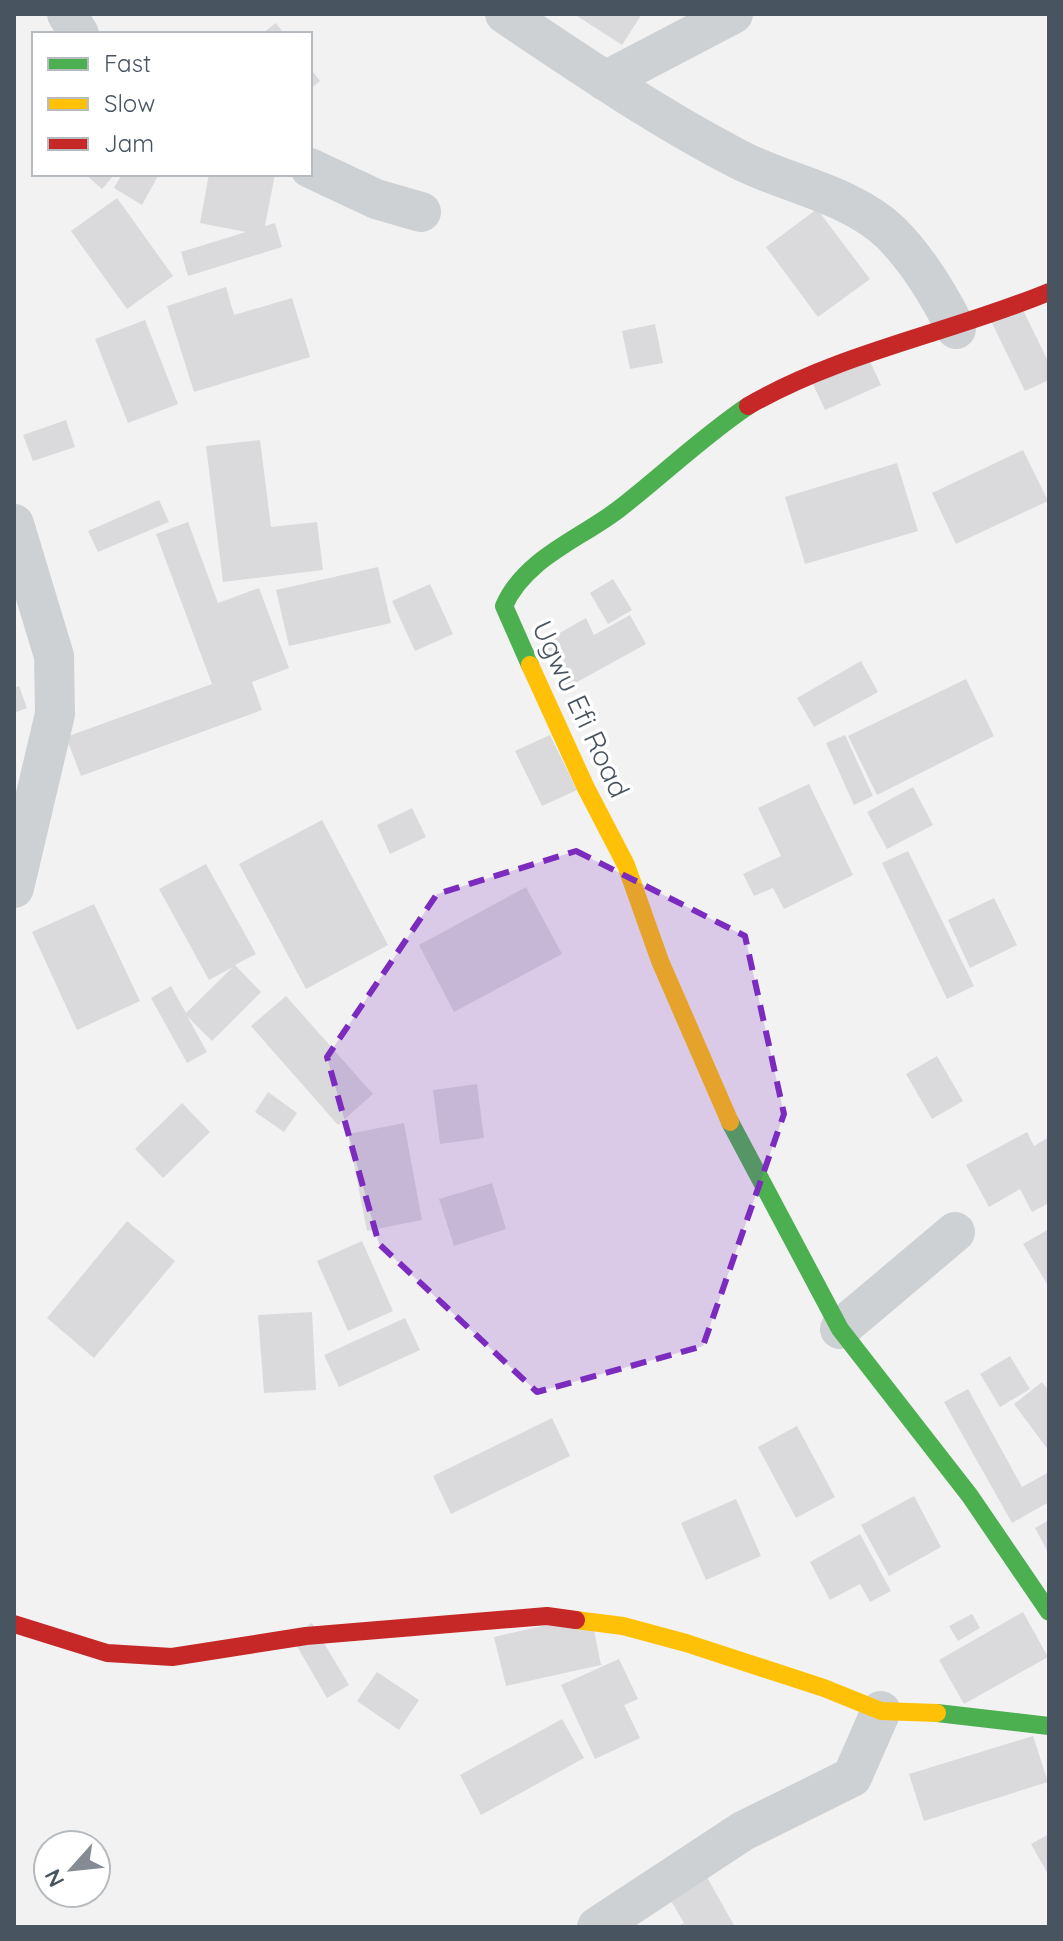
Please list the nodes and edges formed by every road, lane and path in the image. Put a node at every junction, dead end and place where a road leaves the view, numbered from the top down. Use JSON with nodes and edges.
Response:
{"nodes":[{"id":1,"x":67,"y":14,"type":"edge"},
{"id":2,"x":505,"y":14,"type":"edge"},
{"id":3,"x":733,"y":14,"type":"edge"},
{"id":4,"x":78,"y":32,"type":"edge"},
{"id":5,"x":605,"y":81,"type":"junction"},
{"id":6,"x":312,"y":169,"type":"edge"},
{"id":7,"x":421,"y":212,"type":"dead end"},
{"id":8,"x":1049,"y":292,"type":"edge"},
{"id":9,"x":956,"y":329,"type":"junction"},
{"id":10,"x":14,"y":524,"type":"edge"},
{"id":11,"x":14,"y":888,"type":"edge"},
{"id":12,"x":955,"y":1232,"type":"dead end"},
{"id":13,"x":840,"y":1329,"type":"junction"},
{"id":14,"x":1049,"y":1612,"type":"edge"},
{"id":15,"x":14,"y":1624,"type":"edge"},
{"id":16,"x":881,"y":1711,"type":"junction"},
{"id":17,"x":1049,"y":1726,"type":"edge"},
{"id":18,"x":597,"y":1927,"type":"edge"}],
"edges":[{"from":1,"to":4,"type":"street"},
{"from":2,"to":5,"type":"street"},
{"from":3,"to":5,"type":"street"},
{"from":5,"to":9,"type":"street"},
{"from":6,"to":7,"type":"street"},
{"from":8,"to":9,"type":"street","name":"Ugwu Efi Road"},
{"from":9,"to":13,"type":"street","name":"Ugwu Efi Road"},
{"from":10,"to":11,"type":"street"},
{"from":12,"to":13,"type":"street"},
{"from":13,"to":14,"type":"street"},
{"from":15,"to":16,"type":"street"},
{"from":16,"to":17,"type":"street"},
{"from":16,"to":18,"type":"street"}]}
